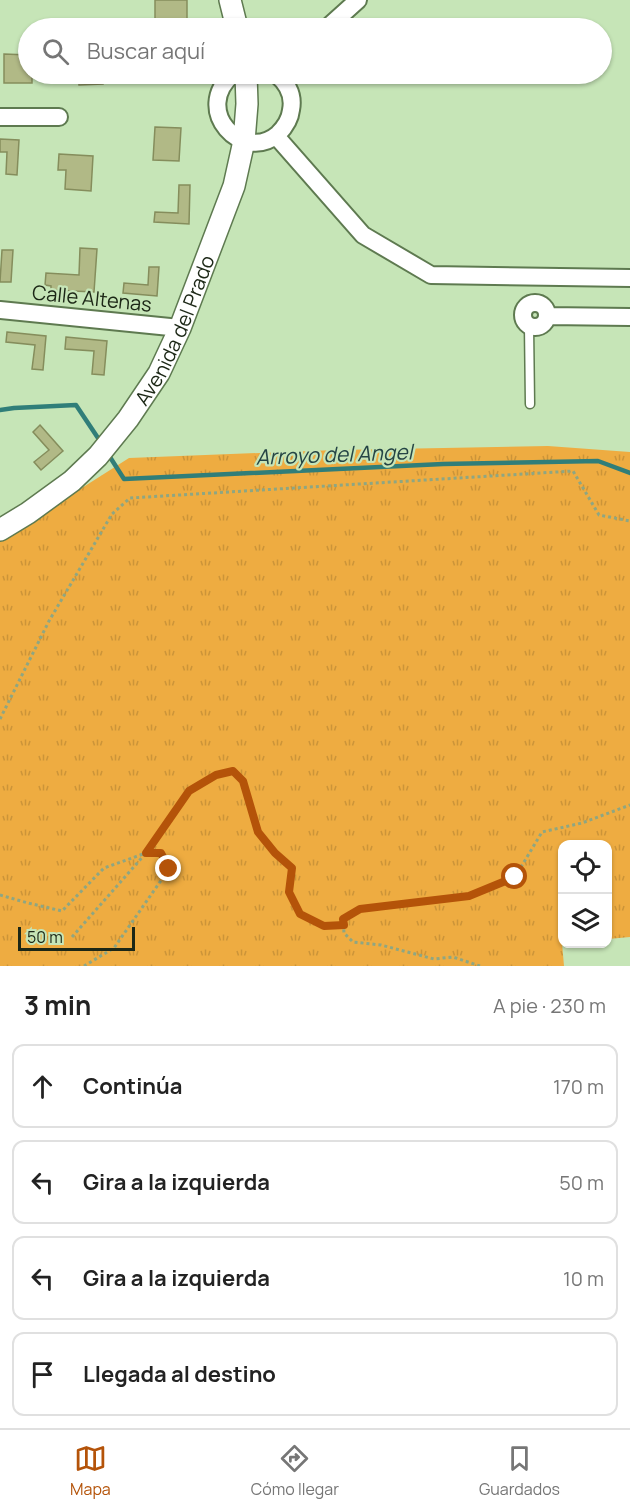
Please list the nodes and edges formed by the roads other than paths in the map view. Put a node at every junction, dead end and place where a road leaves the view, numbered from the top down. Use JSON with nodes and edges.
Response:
{"nodes":[{"id":1,"x":230,"y":0,"type":"edge"},
{"id":2,"x":358,"y":0,"type":"edge"},
{"id":3,"x":234,"y":18,"type":"edge"},
{"id":4,"x":338,"y":18,"type":"edge"},
{"id":5,"x":223,"y":84,"type":"edge"},
{"id":6,"x":246,"y":84,"type":"edge"},
{"id":7,"x":286,"y":84,"type":"edge"},
{"id":8,"x":0,"y":117,"type":"edge"},
{"id":9,"x":59,"y":117,"type":"dead end"},
{"id":10,"x":276,"y":136,"type":"junction"},
{"id":11,"x":244,"y":141,"type":"junction"},
{"id":12,"x":630,"y":278,"type":"edge"},
{"id":13,"x":0,"y":310,"type":"edge"},
{"id":14,"x":630,"y":317,"type":"edge"},
{"id":15,"x":529,"y":326,"type":"joint"},
{"id":16,"x":180,"y":328,"type":"junction"},
{"id":17,"x":530,"y":404,"type":"dead end"},
{"id":18,"x":0,"y":530,"type":"edge"}],
"edges":[{"from":1,"to":3,"type":"street"},
{"from":2,"to":4,"type":"street"},
{"from":5,"to":11,"type":"street"},
{"from":6,"to":11,"type":"street","name":"Avenida del Prado"},
{"from":7,"to":10,"type":"street"},
{"from":8,"to":9,"type":"street"},
{"from":10,"to":11,"type":"street"},
{"from":10,"to":12,"type":"street"},
{"from":11,"to":16,"type":"street","name":"Avenida del Prado"},
{"from":13,"to":16,"type":"street","name":"Calle Altenas"},
{"from":14,"to":15,"type":"street"},
{"from":15,"to":17,"type":"lane"},
{"from":16,"to":18,"type":"street","name":"Avenida del Prado"}]}
